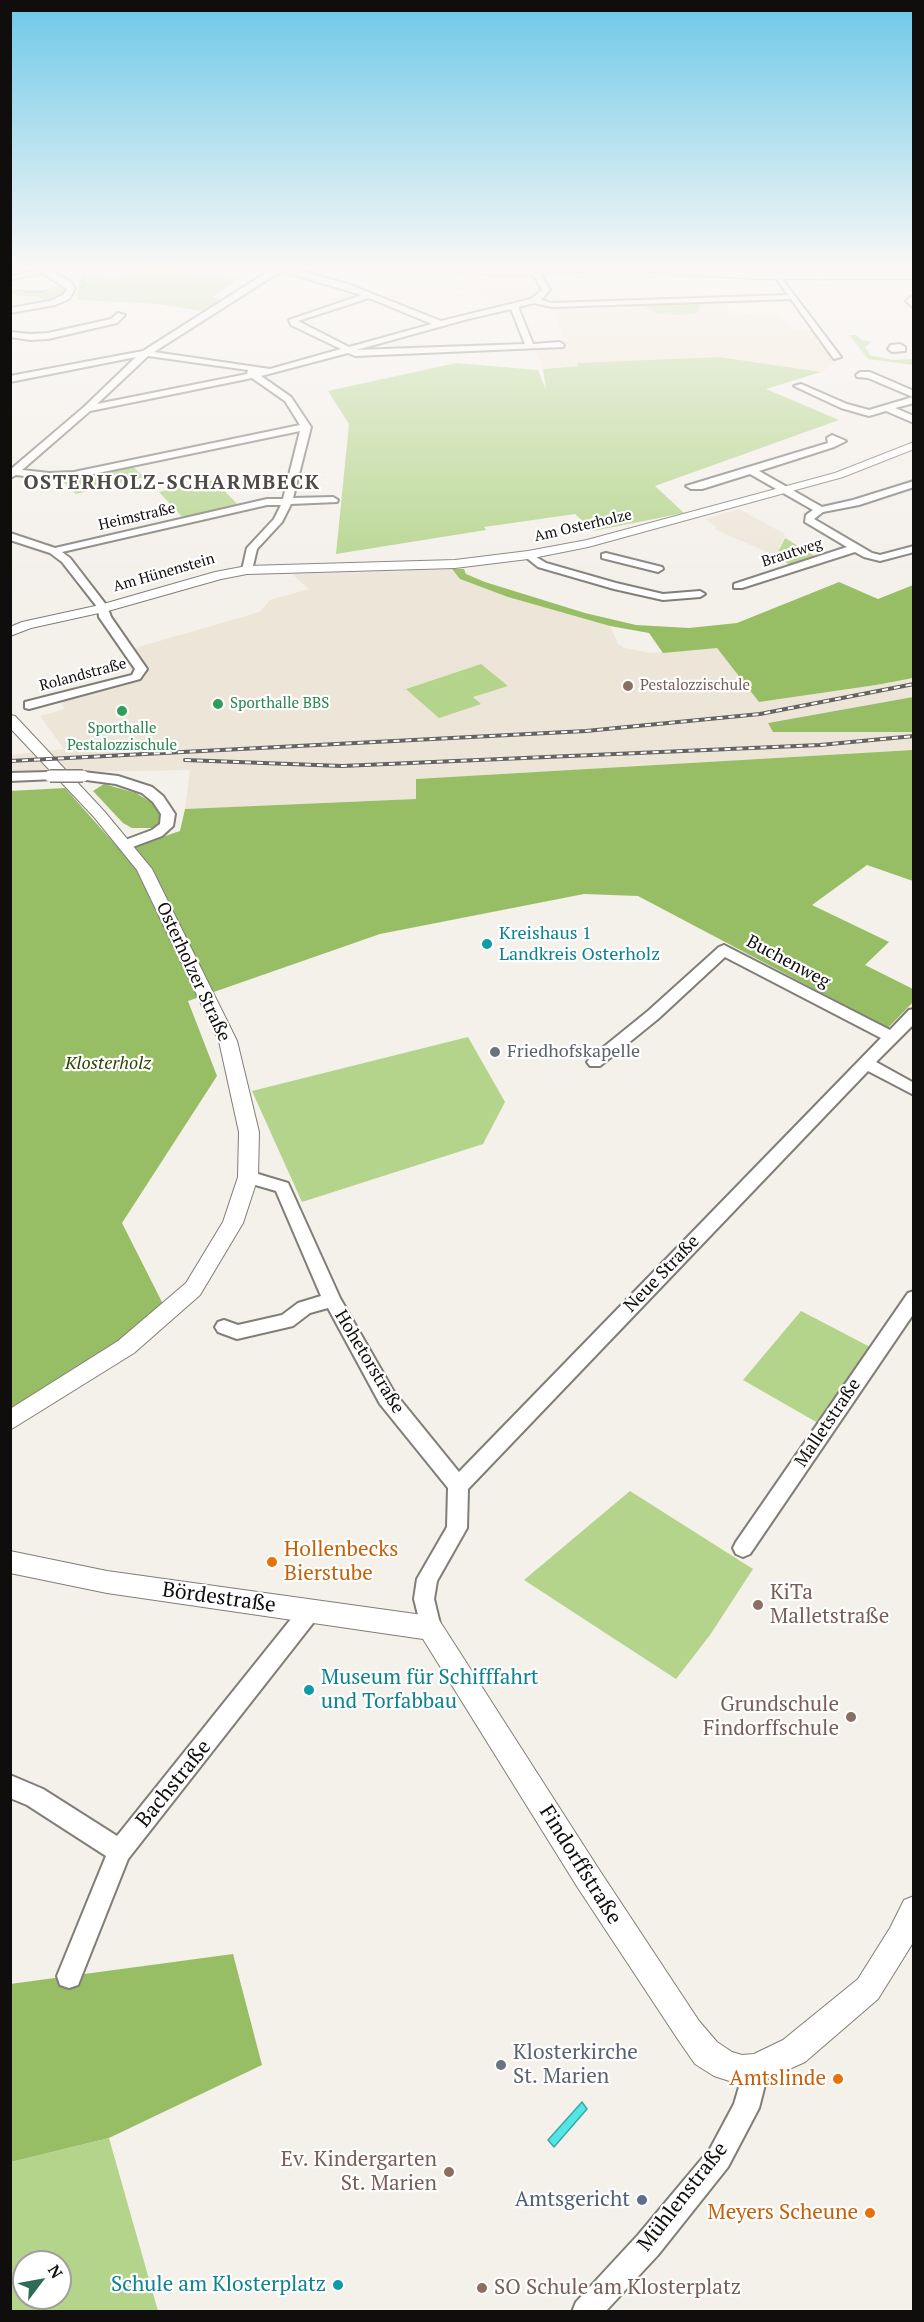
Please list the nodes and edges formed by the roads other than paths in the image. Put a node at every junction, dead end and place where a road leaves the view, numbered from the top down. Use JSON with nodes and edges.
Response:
{"nodes":[{"id":1,"x":121,"y":377,"type":"edge"},
{"id":2,"x":243,"y":377,"type":"edge"},
{"id":3,"x":257,"y":377,"type":"edge"},
{"id":4,"x":873,"y":377,"type":"edge"},
{"id":5,"x":798,"y":386,"type":"dead end"},
{"id":6,"x":914,"y":395,"type":"edge"},
{"id":7,"x":914,"y":400,"type":"edge"},
{"id":8,"x":844,"y":406,"type":"junction"},
{"id":9,"x":889,"y":409,"type":"junction"},
{"id":10,"x":87,"y":410,"type":"junction"},
{"id":11,"x":825,"y":411,"type":"dead end"},
{"id":12,"x":914,"y":420,"type":"edge"},
{"id":13,"x":306,"y":427,"type":"junction"},
{"id":14,"x":835,"y":442,"type":"dead end"},
{"id":15,"x":914,"y":445,"type":"edge"},
{"id":16,"x":751,"y":470,"type":"junction"},
{"id":17,"x":12,"y":473,"type":"edge"},
{"id":18,"x":914,"y":484,"type":"edge"},
{"id":19,"x":691,"y":486,"type":"dead end"},
{"id":20,"x":785,"y":491,"type":"junction"},
{"id":21,"x":288,"y":500,"type":"junction"},
{"id":22,"x":333,"y":500,"type":"dead end"},
{"id":23,"x":820,"y":510,"type":"junction"},
{"id":24,"x":10,"y":536,"type":"edge"},
{"id":25,"x":855,"y":548,"type":"junction"},
{"id":26,"x":914,"y":549,"type":"edge"},
{"id":27,"x":54,"y":551,"type":"junction"},
{"id":28,"x":528,"y":555,"type":"junction"},
{"id":29,"x":606,"y":556,"type":"dead end"},
{"id":30,"x":658,"y":569,"type":"dead end"},
{"id":31,"x":247,"y":570,"type":"junction"},
{"id":32,"x":624,"y":575,"type":"junction"},
{"id":33,"x":738,"y":586,"type":"dead end"},
{"id":34,"x":700,"y":594,"type":"dead end"},
{"id":35,"x":103,"y":608,"type":"junction"},
{"id":36,"x":10,"y":633,"type":"edge"},
{"id":37,"x":30,"y":705,"type":"dead end"},
{"id":38,"x":10,"y":719,"type":"edge"},
{"id":39,"x":10,"y":777,"type":"edge"},
{"id":40,"x":125,"y":845,"type":"junction"},
{"id":41,"x":914,"y":1014,"type":"edge"},
{"id":42,"x":891,"y":1037,"type":"junction"},
{"id":43,"x":595,"y":1062,"type":"dead end"},
{"id":44,"x":866,"y":1063,"type":"junction"},
{"id":45,"x":914,"y":1090,"type":"edge"},
{"id":46,"x":248,"y":1177,"type":"junction"},
{"id":47,"x":914,"y":1298,"type":"edge"},
{"id":48,"x":332,"y":1300,"type":"junction"},
{"id":49,"x":224,"y":1327,"type":"dead end"},
{"id":50,"x":10,"y":1421,"type":"edge"},
{"id":51,"x":458,"y":1486,"type":"junction"},
{"id":52,"x":743,"y":1548,"type":"dead end"},
{"id":53,"x":10,"y":1562,"type":"edge"},
{"id":54,"x":310,"y":1611,"type":"junction"},
{"id":55,"x":430,"y":1628,"type":"junction"},
{"id":56,"x":10,"y":1786,"type":"edge"},
{"id":57,"x":120,"y":1851,"type":"junction"},
{"id":58,"x":914,"y":1910,"type":"edge"},
{"id":59,"x":69,"y":1976,"type":"dead end"},
{"id":60,"x":756,"y":2069,"type":"junction"},
{"id":61,"x":586,"y":2312,"type":"edge"}],
"edges":[{"from":1,"to":10,"type":"street"},
{"from":2,"to":10,"type":"street"},
{"from":3,"to":13,"type":"street"},
{"from":4,"to":6,"type":"street"},
{"from":5,"to":8,"type":"street"},
{"from":7,"to":9,"type":"street"},
{"from":8,"to":9,"type":"street"},
{"from":8,"to":11,"type":"street"},
{"from":9,"to":12,"type":"street"},
{"from":10,"to":17,"type":"street"},
{"from":13,"to":17,"type":"street"},
{"from":13,"to":21,"type":"street"},
{"from":14,"to":16,"type":"street"},
{"from":15,"to":20,"type":"street","name":"Am Osterholze"},
{"from":16,"to":19,"type":"street"},
{"from":16,"to":20,"type":"street"},
{"from":18,"to":23,"type":"street"},
{"from":20,"to":23,"type":"street"},
{"from":20,"to":28,"type":"street","name":"Am Osterholze"},
{"from":21,"to":22,"type":"street","name":"Heimstraße"},
{"from":21,"to":27,"type":"street","name":"Heimstraße"},
{"from":21,"to":31,"type":"street"},
{"from":23,"to":25,"type":"street"},
{"from":24,"to":27,"type":"street"},
{"from":25,"to":26,"type":"street"},
{"from":25,"to":33,"type":"street","name":"Brautweg"},
{"from":27,"to":35,"type":"street"},
{"from":28,"to":31,"type":"street","name":"Am Osterholze"},
{"from":28,"to":32,"type":"street"},
{"from":29,"to":32,"type":"street"},
{"from":30,"to":32,"type":"street"},
{"from":31,"to":35,"type":"street","name":"Am Hünenstein"},
{"from":32,"to":34,"type":"street"},
{"from":35,"to":36,"type":"street","name":"Am Hünenstein"},
{"from":35,"to":37,"type":"street","name":"Rolandstraße"},
{"from":38,"to":40,"type":"street","name":"Osterholzer Straße"},
{"from":39,"to":40,"type":"street","bridge":true},
{"from":40,"to":46,"type":"street","name":"Osterholzer Straße"},
{"from":41,"to":42,"type":"street","name":"Neue Straße"},
{"from":42,"to":43,"type":"street","name":"Buchenweg"},
{"from":42,"to":44,"type":"street","name":"Neue Straße"},
{"from":44,"to":45,"type":"street"},
{"from":44,"to":51,"type":"street","name":"Neue Straße"},
{"from":46,"to":48,"type":"street","name":"Hohetorstraße"},
{"from":46,"to":50,"type":"street","name":"Osterholzer Straße"},
{"from":47,"to":52,"type":"street","name":"Malletstraße"},
{"from":48,"to":49,"type":"street"},
{"from":48,"to":51,"type":"street","name":"Hohetorstraße"},
{"from":51,"to":55,"type":"street"},
{"from":53,"to":54,"type":"street","name":"Bördestraße"},
{"from":54,"to":55,"type":"street","name":"Bördestraße"},
{"from":54,"to":57,"type":"street","name":"Bachstraße"},
{"from":55,"to":60,"type":"street","name":"Findorffstraße"},
{"from":56,"to":57,"type":"street"},
{"from":57,"to":59,"type":"street","name":"Bachstraße"},
{"from":58,"to":60,"type":"street"},
{"from":60,"to":61,"type":"street","name":"Mühlenstraße"}]}
